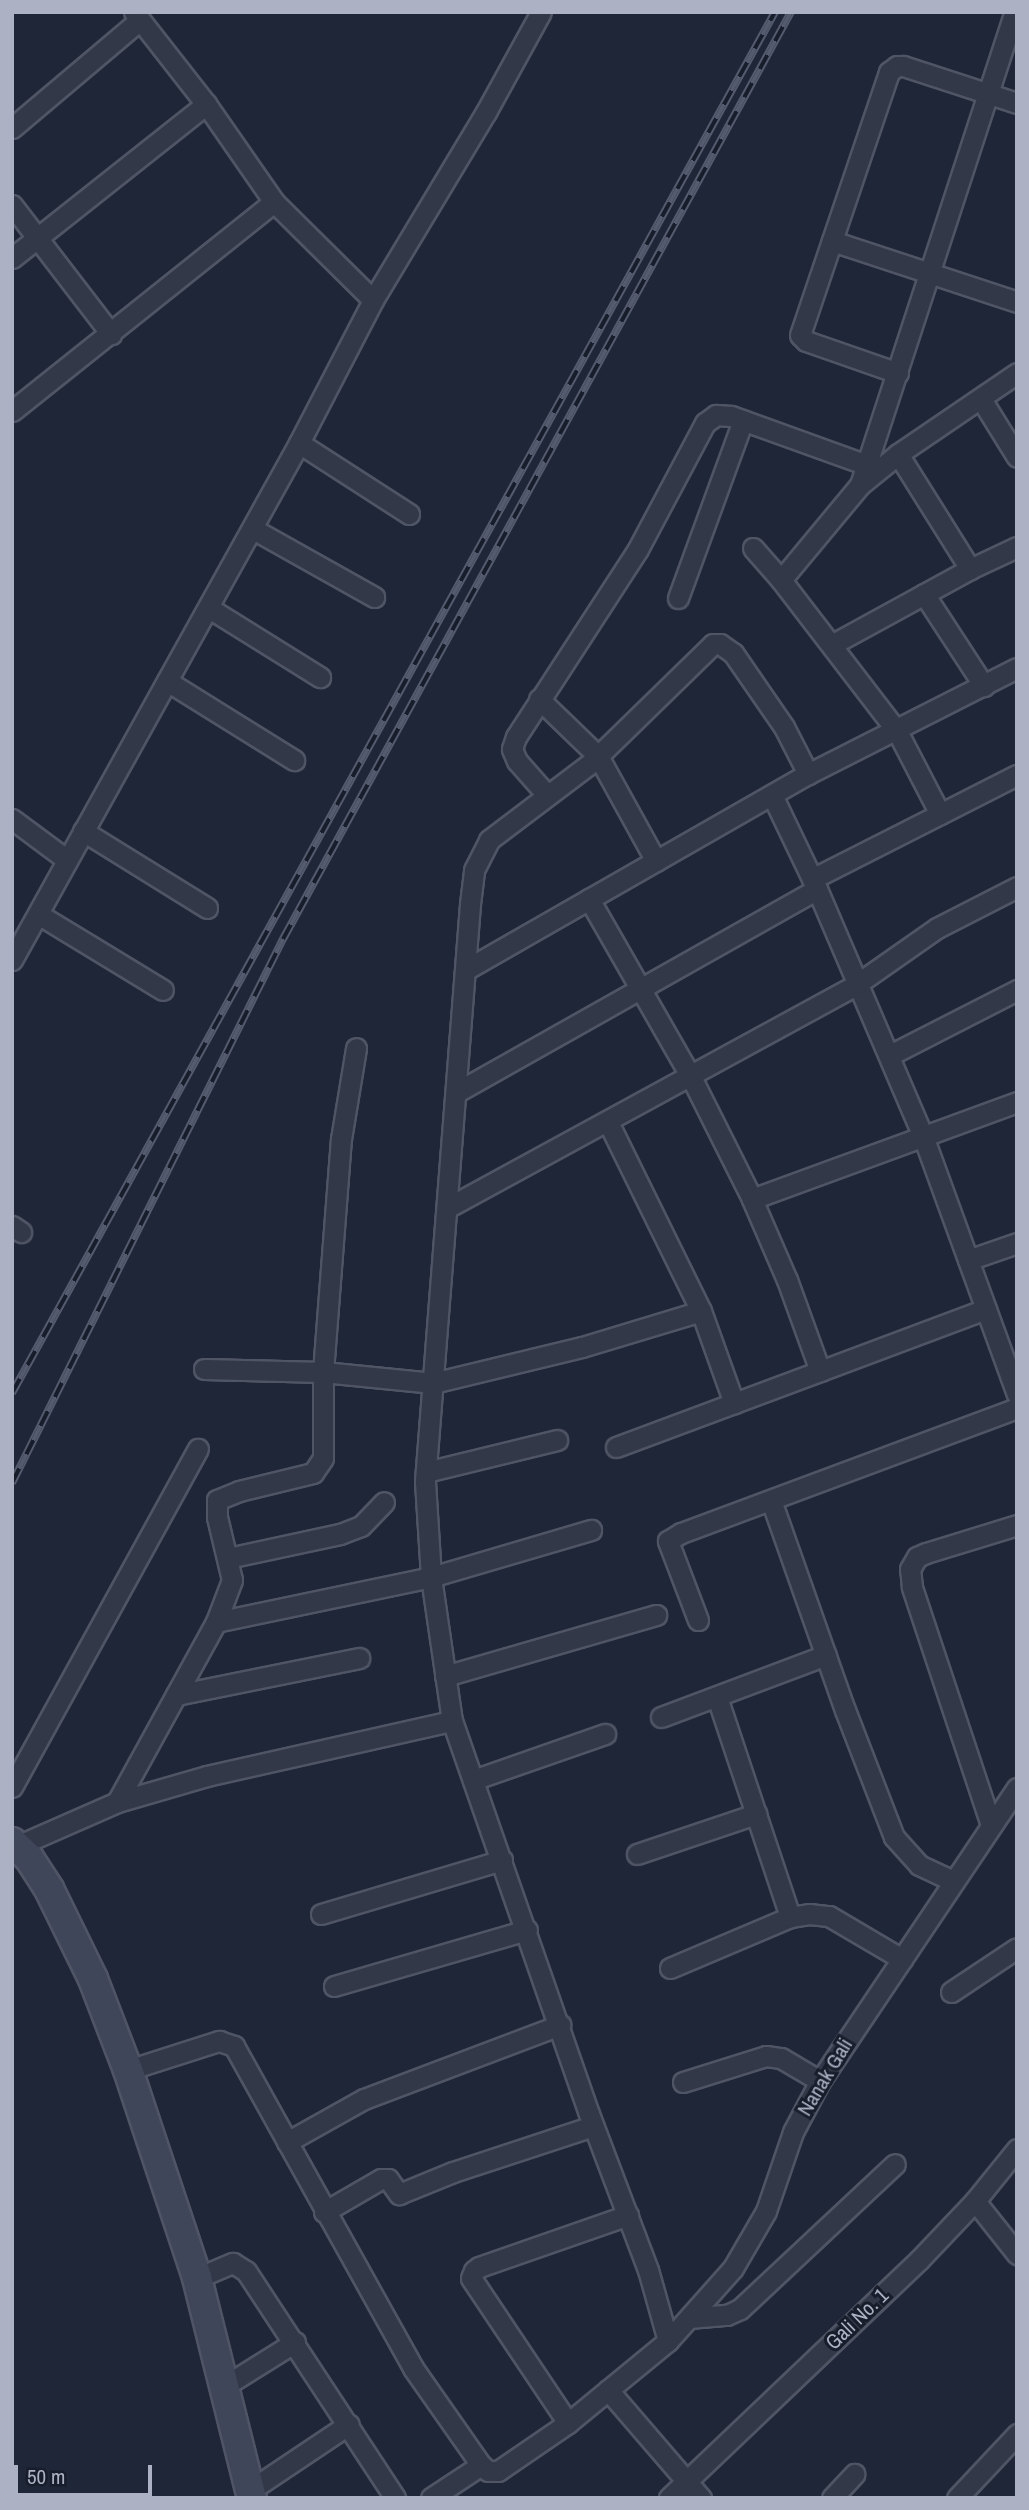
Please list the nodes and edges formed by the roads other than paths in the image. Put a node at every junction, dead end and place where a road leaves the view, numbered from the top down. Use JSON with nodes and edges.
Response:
{"nodes":[{"id":1,"x":541,"y":12,"type":"edge"},
{"id":2,"x":1015,"y":12,"type":"edge"},
{"id":3,"x":137,"y":16,"type":"edge"},
{"id":4,"x":989,"y":93,"type":"junction"},
{"id":5,"x":1017,"y":103,"type":"edge"},
{"id":6,"x":206,"y":104,"type":"junction"},
{"id":7,"x":12,"y":128,"type":"edge"},
{"id":8,"x":274,"y":202,"type":"junction"},
{"id":9,"x":12,"y":205,"type":"edge"},
{"id":10,"x":37,"y":238,"type":"junction"},
{"id":11,"x":832,"y":242,"type":"junction"},
{"id":12,"x":12,"y":258,"type":"edge"},
{"id":13,"x":931,"y":274,"type":"junction"},
{"id":14,"x":373,"y":300,"type":"junction"},
{"id":15,"x":1017,"y":302,"type":"edge"},
{"id":16,"x":111,"y":334,"type":"junction"},
{"id":17,"x":898,"y":373,"type":"junction"},
{"id":18,"x":1017,"y":373,"type":"edge"},
{"id":19,"x":981,"y":399,"type":"junction"},
{"id":20,"x":12,"y":411,"type":"edge"},
{"id":21,"x":743,"y":420,"type":"junction"},
{"id":22,"x":299,"y":443,"type":"junction"},
{"id":23,"x":898,"y":454,"type":"junction"},
{"id":24,"x":1017,"y":457,"type":"edge"},
{"id":25,"x":867,"y":465,"type":"junction"},
{"id":26,"x":860,"y":485,"type":"junction"},
{"id":27,"x":409,"y":514,"type":"dead end"},
{"id":28,"x":253,"y":529,"type":"junction"},
{"id":29,"x":1017,"y":547,"type":"edge"},
{"id":30,"x":753,"y":548,"type":"dead end"},
{"id":31,"x":970,"y":569,"type":"junction"},
{"id":32,"x":781,"y":580,"type":"junction"},
{"id":33,"x":924,"y":594,"type":"junction"},
{"id":34,"x":374,"y":597,"type":"dead end"},
{"id":35,"x":678,"y":598,"type":"dead end"},
{"id":36,"x":209,"y":608,"type":"junction"},
{"id":37,"x":833,"y":644,"type":"junction"},
{"id":38,"x":1017,"y":668,"type":"edge"},
{"id":39,"x":320,"y":677,"type":"dead end"},
{"id":40,"x":167,"y":681,"type":"junction"},
{"id":41,"x":984,"y":686,"type":"junction"},
{"id":42,"x":539,"y":699,"type":"junction"},
{"id":43,"x":897,"y":731,"type":"junction"},
{"id":44,"x":598,"y":756,"type":"junction"},
{"id":45,"x":294,"y":760,"type":"dead end"},
{"id":46,"x":808,"y":774,"type":"junction"},
{"id":47,"x":1017,"y":775,"type":"edge"},
{"id":48,"x":547,"y":795,"type":"junction"},
{"id":49,"x":772,"y":795,"type":"junction"},
{"id":50,"x":940,"y":814,"type":"junction"},
{"id":51,"x":12,"y":819,"type":"edge"},
{"id":52,"x":83,"y":831,"type":"junction"},
{"id":53,"x":67,"y":860,"type":"junction"},
{"id":54,"x":656,"y":861,"type":"junction"},
{"id":55,"x":814,"y":884,"type":"junction"},
{"id":56,"x":1017,"y":887,"type":"edge"},
{"id":57,"x":589,"y":899,"type":"junction"},
{"id":58,"x":207,"y":908,"type":"dead end"},
{"id":59,"x":38,"y":914,"type":"junction"},
{"id":60,"x":19,"y":930,"type":"edge"},
{"id":61,"x":12,"y":960,"type":"edge"},
{"id":62,"x":467,"y":968,"type":"junction"},
{"id":63,"x":857,"y":984,"type":"junction"},
{"id":64,"x":642,"y":988,"type":"junction"},
{"id":65,"x":163,"y":990,"type":"dead end"},
{"id":66,"x":1017,"y":990,"type":"edge"},
{"id":67,"x":356,"y":1048,"type":"dead end"},
{"id":68,"x":890,"y":1055,"type":"junction"},
{"id":69,"x":691,"y":1077,"type":"junction"},
{"id":70,"x":457,"y":1092,"type":"junction"},
{"id":71,"x":1017,"y":1102,"type":"edge"},
{"id":72,"x":608,"y":1122,"type":"junction"},
{"id":73,"x":923,"y":1136,"type":"junction"},
{"id":74,"x":752,"y":1199,"type":"junction"},
{"id":75,"x":447,"y":1208,"type":"junction"},
{"id":76,"x":1017,"y":1243,"type":"edge"},
{"id":77,"x":968,"y":1260,"type":"junction"},
{"id":78,"x":986,"y":1309,"type":"junction"},
{"id":79,"x":701,"y":1311,"type":"junction"},
{"id":80,"x":1012,"y":1368,"type":"edge"},
{"id":81,"x":204,"y":1369,"type":"dead end"},
{"id":82,"x":820,"y":1371,"type":"junction"},
{"id":83,"x":323,"y":1372,"type":"junction"},
{"id":84,"x":433,"y":1383,"type":"junction"},
{"id":85,"x":1017,"y":1394,"type":"edge"},
{"id":86,"x":734,"y":1403,"type":"junction"},
{"id":87,"x":1017,"y":1408,"type":"edge"},
{"id":88,"x":557,"y":1440,"type":"dead end"},
{"id":89,"x":616,"y":1447,"type":"dead end"},
{"id":90,"x":198,"y":1450,"type":"dead end"},
{"id":91,"x":426,"y":1472,"type":"junction"},
{"id":92,"x":771,"y":1500,"type":"junction"},
{"id":93,"x":384,"y":1502,"type":"dead end"},
{"id":94,"x":1017,"y":1525,"type":"edge"},
{"id":95,"x":591,"y":1530,"type":"dead end"},
{"id":96,"x":228,"y":1558,"type":"junction"},
{"id":97,"x":431,"y":1577,"type":"junction"},
{"id":98,"x":656,"y":1615,"type":"dead end"},
{"id":99,"x":698,"y":1620,"type":"dead end"},
{"id":100,"x":216,"y":1622,"type":"junction"},
{"id":101,"x":826,"y":1655,"type":"junction"},
{"id":102,"x":359,"y":1658,"type":"dead end"},
{"id":103,"x":445,"y":1676,"type":"junction"},
{"id":104,"x":176,"y":1695,"type":"junction"},
{"id":105,"x":717,"y":1697,"type":"junction"},
{"id":106,"x":661,"y":1717,"type":"dead end"},
{"id":107,"x":452,"y":1721,"type":"junction"},
{"id":108,"x":605,"y":1734,"type":"dead end"},
{"id":109,"x":473,"y":1780,"type":"junction"},
{"id":110,"x":12,"y":1787,"type":"edge"},
{"id":111,"x":1017,"y":1788,"type":"edge"},
{"id":112,"x":117,"y":1802,"type":"junction"},
{"id":113,"x":755,"y":1814,"type":"junction"},
{"id":114,"x":992,"y":1825,"type":"junction"},
{"id":115,"x":15,"y":1844,"type":"edge"},
{"id":116,"x":637,"y":1854,"type":"dead end"},
{"id":117,"x":502,"y":1860,"type":"junction"},
{"id":118,"x":954,"y":1881,"type":"junction"},
{"id":119,"x":321,"y":1914,"type":"dead end"},
{"id":120,"x":790,"y":1917,"type":"junction"},
{"id":121,"x":527,"y":1930,"type":"junction"},
{"id":122,"x":1017,"y":1948,"type":"edge"},
{"id":123,"x":902,"y":1959,"type":"junction"},
{"id":124,"x":670,"y":1968,"type":"dead end"},
{"id":125,"x":334,"y":1986,"type":"dead end"},
{"id":126,"x":951,"y":1992,"type":"dead end"},
{"id":127,"x":560,"y":2025,"type":"junction"},
{"id":128,"x":128,"y":2070,"type":"junction"},
{"id":129,"x":820,"y":2081,"type":"junction"},
{"id":130,"x":683,"y":2082,"type":"dead end"},
{"id":131,"x":593,"y":2126,"type":"junction"},
{"id":132,"x":287,"y":2142,"type":"junction"},
{"id":133,"x":1017,"y":2149,"type":"edge"},
{"id":134,"x":895,"y":2164,"type":"dead end"},
{"id":135,"x":975,"y":2201,"type":"junction"},
{"id":136,"x":324,"y":2212,"type":"junction"},
{"id":137,"x":628,"y":2215,"type":"junction"},
{"id":138,"x":1017,"y":2254,"type":"edge"},
{"id":139,"x":197,"y":2278,"type":"junction"},
{"id":140,"x":690,"y":2318,"type":"junction"},
{"id":141,"x":668,"y":2341,"type":"junction"},
{"id":142,"x":295,"y":2342,"type":"junction"},
{"id":143,"x":223,"y":2386,"type":"junction"},
{"id":144,"x":608,"y":2390,"type":"junction"},
{"id":145,"x":568,"y":2423,"type":"junction"},
{"id":146,"x":349,"y":2424,"type":"junction"},
{"id":147,"x":1017,"y":2434,"type":"edge"},
{"id":148,"x":481,"y":2465,"type":"junction"},
{"id":149,"x":854,"y":2474,"type":"dead end"},
{"id":150,"x":687,"y":2480,"type":"junction"},
{"id":151,"x":251,"y":2494,"type":"edge"},
{"id":152,"x":963,"y":2496,"type":"edge"},
{"id":153,"x":395,"y":2498,"type":"edge"},
{"id":154,"x":431,"y":2498,"type":"edge"},
{"id":155,"x":669,"y":2498,"type":"edge"},
{"id":156,"x":701,"y":2498,"type":"edge"},
{"id":157,"x":832,"y":2498,"type":"edge"}],
"edges":[{"from":1,"to":14,"type":"street"},
{"from":2,"to":4,"type":"street"},
{"from":3,"to":6,"type":"street"},
{"from":3,"to":7,"type":"street"},
{"from":4,"to":5,"type":"street"},
{"from":4,"to":11,"type":"street"},
{"from":4,"to":13,"type":"street"},
{"from":6,"to":8,"type":"street"},
{"from":6,"to":10,"type":"street"},
{"from":8,"to":14,"type":"street"},
{"from":8,"to":16,"type":"street"},
{"from":9,"to":10,"type":"street"},
{"from":10,"to":12,"type":"street"},
{"from":10,"to":16,"type":"street"},
{"from":11,"to":13,"type":"street"},
{"from":11,"to":17,"type":"street"},
{"from":13,"to":15,"type":"street"},
{"from":13,"to":17,"type":"street"},
{"from":14,"to":22,"type":"street"},
{"from":16,"to":20,"type":"street"},
{"from":17,"to":25,"type":"street"},
{"from":18,"to":19,"type":"street"},
{"from":19,"to":23,"type":"street"},
{"from":19,"to":24,"type":"street"},
{"from":21,"to":25,"type":"street"},
{"from":21,"to":35,"type":"street"},
{"from":21,"to":42,"type":"street"},
{"from":22,"to":27,"type":"street"},
{"from":22,"to":28,"type":"street"},
{"from":23,"to":26,"type":"street"},
{"from":23,"to":31,"type":"street"},
{"from":25,"to":26,"type":"street"},
{"from":26,"to":32,"type":"street"},
{"from":28,"to":34,"type":"street"},
{"from":28,"to":36,"type":"street"},
{"from":29,"to":31,"type":"street"},
{"from":30,"to":32,"type":"street"},
{"from":31,"to":33,"type":"street"},
{"from":32,"to":37,"type":"street"},
{"from":33,"to":37,"type":"street"},
{"from":33,"to":41,"type":"street"},
{"from":36,"to":39,"type":"street"},
{"from":36,"to":40,"type":"street"},
{"from":37,"to":43,"type":"street"},
{"from":38,"to":41,"type":"street"},
{"from":40,"to":45,"type":"street"},
{"from":40,"to":52,"type":"street"},
{"from":41,"to":43,"type":"street"},
{"from":42,"to":44,"type":"street"},
{"from":42,"to":48,"type":"street"},
{"from":43,"to":46,"type":"street"},
{"from":43,"to":50,"type":"street"},
{"from":44,"to":46,"type":"street"},
{"from":44,"to":48,"type":"street"},
{"from":44,"to":54,"type":"street"},
{"from":46,"to":49,"type":"street"},
{"from":47,"to":50,"type":"street"},
{"from":48,"to":62,"type":"street"},
{"from":49,"to":54,"type":"street"},
{"from":49,"to":55,"type":"street"},
{"from":50,"to":55,"type":"street"},
{"from":51,"to":53,"type":"street"},
{"from":52,"to":53,"type":"street"},
{"from":52,"to":58,"type":"street"},
{"from":53,"to":59,"type":"street"},
{"from":54,"to":57,"type":"street"},
{"from":55,"to":63,"type":"street"},
{"from":55,"to":64,"type":"street"},
{"from":56,"to":63,"type":"street"},
{"from":57,"to":62,"type":"street"},
{"from":57,"to":64,"type":"street"},
{"from":59,"to":60,"type":"street"},
{"from":59,"to":65,"type":"street"},
{"from":60,"to":61,"type":"street"},
{"from":62,"to":70,"type":"street"},
{"from":63,"to":68,"type":"street"},
{"from":63,"to":69,"type":"street"},
{"from":64,"to":69,"type":"street"},
{"from":64,"to":70,"type":"street"},
{"from":66,"to":68,"type":"street"},
{"from":67,"to":83,"type":"street"},
{"from":68,"to":73,"type":"street"},
{"from":69,"to":72,"type":"street"},
{"from":69,"to":74,"type":"street"},
{"from":70,"to":75,"type":"street"},
{"from":71,"to":73,"type":"street"},
{"from":72,"to":75,"type":"street"},
{"from":72,"to":79,"type":"street"},
{"from":73,"to":74,"type":"street"},
{"from":73,"to":77,"type":"street"},
{"from":74,"to":82,"type":"street"},
{"from":75,"to":84,"type":"street"},
{"from":76,"to":77,"type":"street"},
{"from":77,"to":78,"type":"street"},
{"from":78,"to":80,"type":"street"},
{"from":78,"to":82,"type":"street"},
{"from":79,"to":84,"type":"street"},
{"from":79,"to":86,"type":"street"},
{"from":80,"to":85,"type":"street"},
{"from":81,"to":83,"type":"street"},
{"from":82,"to":86,"type":"street"},
{"from":83,"to":84,"type":"street"},
{"from":83,"to":96,"type":"street"},
{"from":84,"to":91,"type":"street"},
{"from":86,"to":89,"type":"street"},
{"from":87,"to":92,"type":"street"},
{"from":88,"to":91,"type":"street"},
{"from":90,"to":110,"type":"street"},
{"from":91,"to":97,"type":"street"},
{"from":92,"to":99,"type":"street"},
{"from":92,"to":101,"type":"street"},
{"from":93,"to":96,"type":"street"},
{"from":94,"to":114,"type":"street"},
{"from":95,"to":97,"type":"street"},
{"from":96,"to":100,"type":"street"},
{"from":97,"to":100,"type":"street"},
{"from":97,"to":103,"type":"street"},
{"from":98,"to":103,"type":"street"},
{"from":100,"to":104,"type":"street"},
{"from":101,"to":105,"type":"street"},
{"from":101,"to":118,"type":"street"},
{"from":102,"to":104,"type":"street"},
{"from":103,"to":107,"type":"street"},
{"from":104,"to":112,"type":"street"},
{"from":105,"to":106,"type":"street"},
{"from":105,"to":113,"type":"street"},
{"from":107,"to":109,"type":"street"},
{"from":107,"to":112,"type":"street"},
{"from":108,"to":109,"type":"street"},
{"from":109,"to":117,"type":"street"},
{"from":111,"to":114,"type":"street","name":"Nanak Gali"},
{"from":112,"to":115,"type":"street"},
{"from":113,"to":116,"type":"street"},
{"from":113,"to":120,"type":"street"},
{"from":114,"to":118,"type":"street","name":"Nanak Gali"},
{"from":115,"to":128,"type":"street"},
{"from":117,"to":119,"type":"street"},
{"from":117,"to":121,"type":"street"},
{"from":118,"to":123,"type":"street","name":"Nanak Gali"},
{"from":120,"to":123,"type":"street"},
{"from":120,"to":124,"type":"street"},
{"from":121,"to":125,"type":"street"},
{"from":121,"to":127,"type":"street"},
{"from":122,"to":126,"type":"street"},
{"from":123,"to":129,"type":"street","name":"Nanak Gali"},
{"from":127,"to":131,"type":"street"},
{"from":127,"to":132,"type":"street"},
{"from":128,"to":132,"type":"street"},
{"from":128,"to":139,"type":"street"},
{"from":129,"to":130,"type":"street"},
{"from":129,"to":140,"type":"street","name":"Nanak Gali"},
{"from":131,"to":136,"type":"street"},
{"from":131,"to":137,"type":"street"},
{"from":132,"to":136,"type":"street"},
{"from":133,"to":135,"type":"street","name":"Gali No. 1"},
{"from":134,"to":140,"type":"street"},
{"from":135,"to":138,"type":"street"},
{"from":135,"to":150,"type":"street","name":"Gali No. 1"},
{"from":136,"to":148,"type":"street"},
{"from":137,"to":141,"type":"street"},
{"from":137,"to":145,"type":"street"},
{"from":139,"to":142,"type":"street"},
{"from":139,"to":143,"type":"street"},
{"from":140,"to":141,"type":"street","name":"Nanak Gali"},
{"from":141,"to":144,"type":"street","name":"Nanak Gali"},
{"from":142,"to":143,"type":"street"},
{"from":142,"to":146,"type":"street"},
{"from":143,"to":151,"type":"street"},
{"from":144,"to":145,"type":"street","name":"Nanak Gali"},
{"from":144,"to":150,"type":"street"},
{"from":145,"to":148,"type":"street","name":"Nanak Gali"},
{"from":146,"to":151,"type":"street"},
{"from":146,"to":153,"type":"street"},
{"from":147,"to":152,"type":"street"},
{"from":148,"to":154,"type":"street"},
{"from":149,"to":157,"type":"street"},
{"from":150,"to":155,"type":"street","name":"Gali No. 1"},
{"from":150,"to":156,"type":"street"}]}
